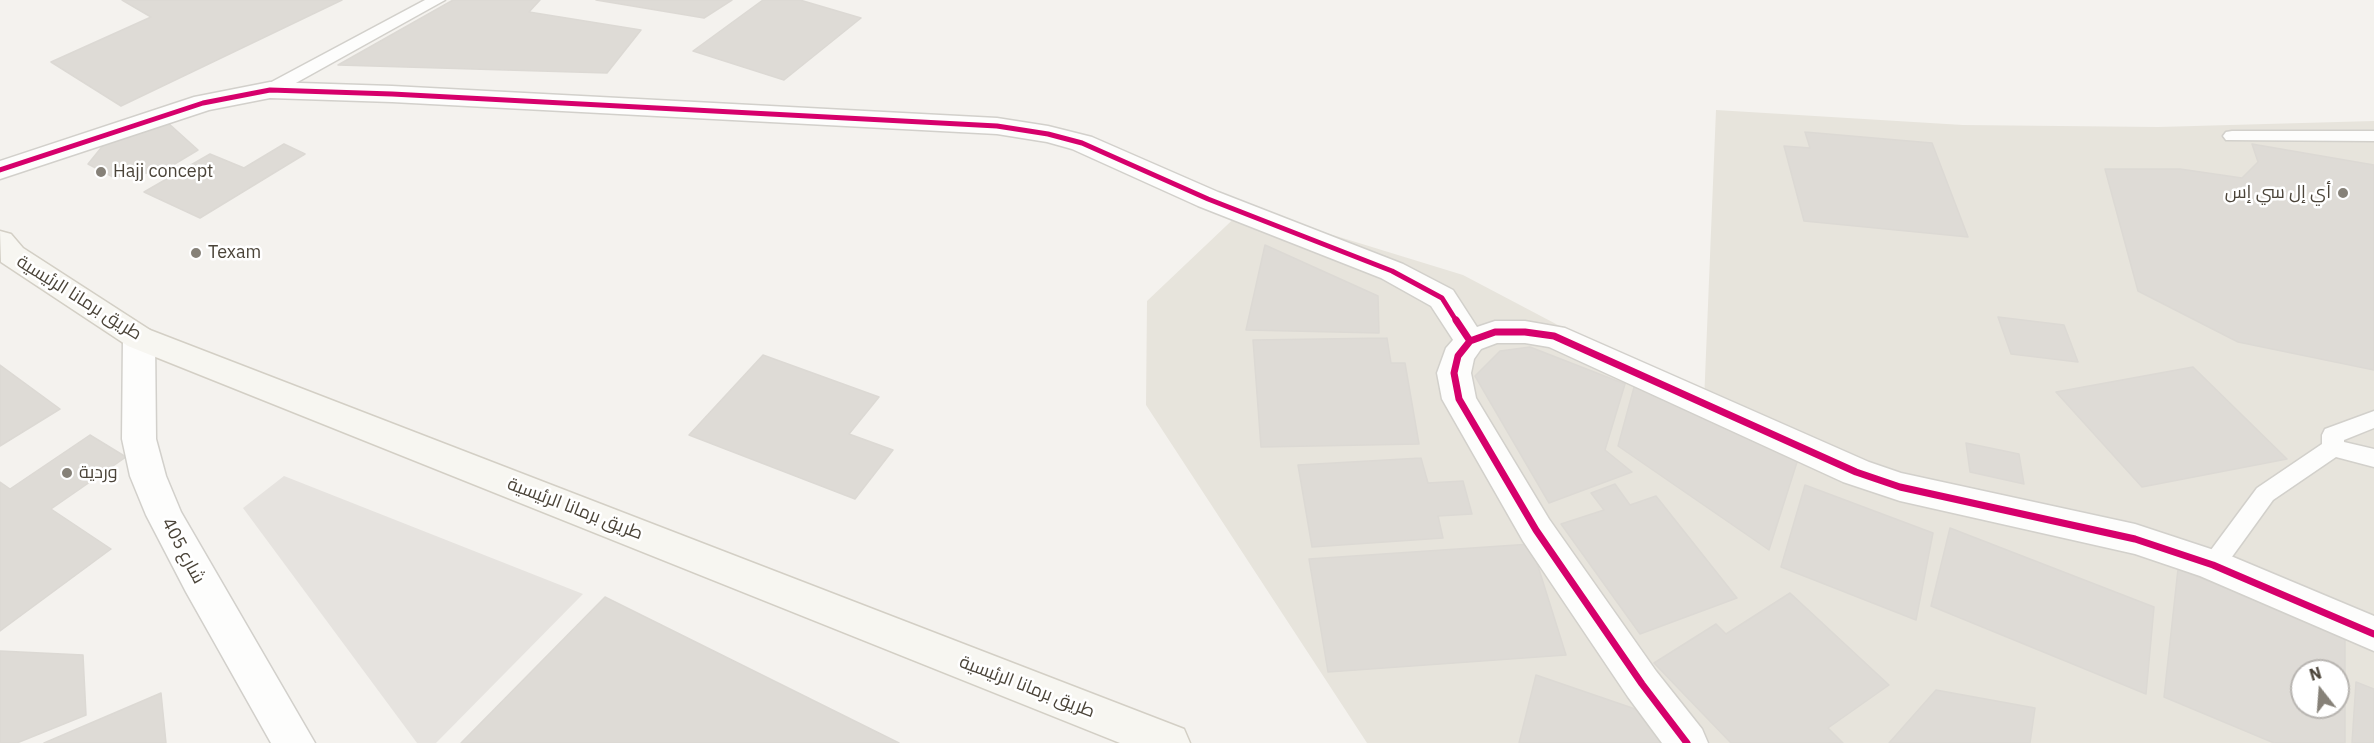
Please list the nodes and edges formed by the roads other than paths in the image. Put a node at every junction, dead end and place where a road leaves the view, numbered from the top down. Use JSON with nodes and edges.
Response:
{"nodes":[{"id":1,"x":437,"y":0,"type":"edge"},
{"id":2,"x":270,"y":90,"type":"junction"},
{"id":3,"x":2232,"y":136,"type":"dead end"},
{"id":4,"x":2374,"y":136,"type":"edge"},
{"id":5,"x":0,"y":170,"type":"edge"},
{"id":6,"x":4,"y":254,"type":"edge"},
{"id":7,"x":139,"y":338,"type":"junction"},
{"id":8,"x":1470,"y":341,"type":"junction"},
{"id":9,"x":2374,"y":419,"type":"edge"},
{"id":10,"x":2333,"y":448,"type":"junction"},
{"id":11,"x":2374,"y":458,"type":"edge"},
{"id":12,"x":2213,"y":565,"type":"junction"},
{"id":13,"x":2374,"y":634,"type":"edge"},
{"id":14,"x":294,"y":743,"type":"edge"},
{"id":15,"x":1169,"y":743,"type":"edge"},
{"id":16,"x":1687,"y":743,"type":"edge"}],
"edges":[{"from":1,"to":2,"type":"lane"},
{"from":2,"to":5,"type":"street"},
{"from":2,"to":8,"type":"street"},
{"from":3,"to":4,"type":"lane"},
{"from":6,"to":7,"type":"main road","name":"طريق برمانا الرئيسية"},
{"from":7,"to":14,"type":"street","name":"شارع 405"},
{"from":7,"to":15,"type":"main road","name":"طريق برمانا الرئيسية"},
{"from":8,"to":12,"type":"street"},
{"from":8,"to":16,"type":"street"},
{"from":9,"to":10,"type":"lane"},
{"from":10,"to":11,"type":"lane"},
{"from":10,"to":12,"type":"lane"},
{"from":12,"to":13,"type":"street"}]}
